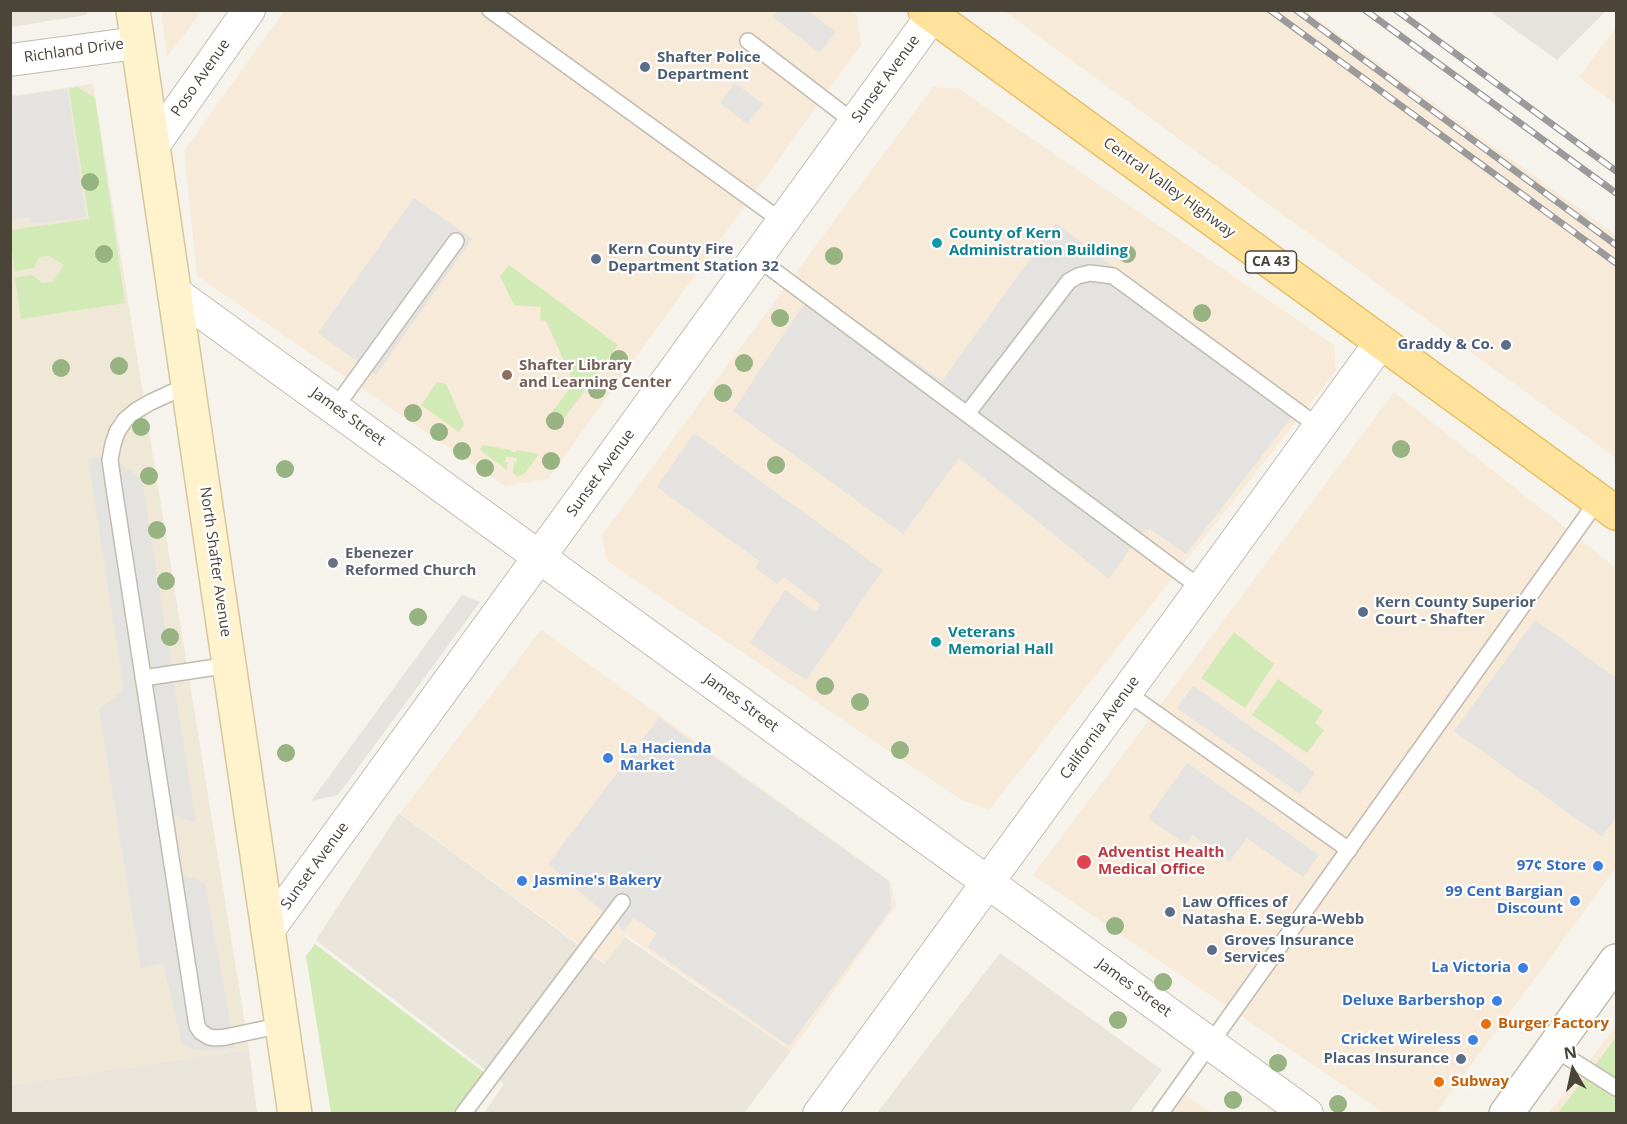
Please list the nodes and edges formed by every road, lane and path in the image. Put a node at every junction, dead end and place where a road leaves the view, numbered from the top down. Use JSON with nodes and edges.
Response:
{"nodes":[{"id":1,"x":133,"y":10,"type":"edge"},
{"id":2,"x":249,"y":10,"type":"edge"},
{"id":3,"x":490,"y":10,"type":"edge"},
{"id":4,"x":928,"y":13,"type":"edge"},
{"id":5,"x":748,"y":41,"type":"dead end"},
{"id":6,"x":137,"y":43,"type":"junction"},
{"id":7,"x":10,"y":60,"type":"edge"},
{"id":8,"x":855,"y":123,"type":"junction"},
{"id":9,"x":153,"y":146,"type":"junction"},
{"id":10,"x":783,"y":222,"type":"junction"},
{"id":11,"x":456,"y":241,"type":"dead end"},
{"id":12,"x":757,"y":258,"type":"junction"},
{"id":13,"x":174,"y":291,"type":"junction"},
{"id":14,"x":1381,"y":342,"type":"junction"},
{"id":15,"x":188,"y":385,"type":"junction"},
{"id":16,"x":335,"y":408,"type":"junction"},
{"id":17,"x":967,"y":414,"type":"junction"},
{"id":18,"x":1319,"y":427,"type":"junction"},
{"id":19,"x":1607,"y":506,"type":"edge"},
{"id":20,"x":540,"y":556,"type":"junction"},
{"id":21,"x":1202,"y":589,"type":"junction"},
{"id":22,"x":230,"y":665,"type":"junction"},
{"id":23,"x":143,"y":678,"type":"junction"},
{"id":24,"x":1126,"y":692,"type":"junction"},
{"id":25,"x":1349,"y":850,"type":"junction"},
{"id":26,"x":988,"y":882,"type":"junction"},
{"id":27,"x":622,"y":902,"type":"dead end"},
{"id":28,"x":269,"y":929,"type":"junction"},
{"id":29,"x":1617,"y":961,"type":"edge"},
{"id":30,"x":282,"y":1025,"type":"junction"},
{"id":31,"x":1211,"y":1044,"type":"junction"},
{"id":32,"x":1553,"y":1048,"type":"junction"},
{"id":33,"x":1617,"y":1088,"type":"edge"},
{"id":34,"x":295,"y":1113,"type":"edge"},
{"id":35,"x":464,"y":1113,"type":"edge"},
{"id":36,"x":819,"y":1113,"type":"edge"},
{"id":37,"x":1160,"y":1113,"type":"edge"},
{"id":38,"x":1307,"y":1113,"type":"edge"},
{"id":39,"x":1506,"y":1113,"type":"edge"}],
"edges":[{"from":1,"to":6,"type":"main road","name":"North Shafter Avenue"},
{"from":2,"to":9,"type":"street","name":"Poso Avenue"},
{"from":3,"to":10,"type":"lane"},
{"from":4,"to":8,"type":"street","name":"Sunset Avenue"},
{"from":4,"to":14,"type":"main road","name":"Central Valley Highway","number":"CA 43"},
{"from":5,"to":8,"type":"lane"},
{"from":6,"to":7,"type":"street","name":"Richland Drive"},
{"from":6,"to":9,"type":"main road","name":"North Shafter Avenue"},
{"from":8,"to":10,"type":"street","name":"Sunset Avenue"},
{"from":9,"to":13,"type":"main road","name":"North Shafter Avenue"},
{"from":10,"to":12,"type":"street","name":"Sunset Avenue"},
{"from":11,"to":16,"type":"lane"},
{"from":12,"to":17,"type":"lane"},
{"from":12,"to":20,"type":"street","name":"Sunset Avenue"},
{"from":13,"to":15,"type":"main road","name":"North Shafter Avenue"},
{"from":13,"to":16,"type":"street","name":"James Street"},
{"from":14,"to":18,"type":"street","name":"California Avenue"},
{"from":14,"to":19,"type":"main road","name":"Central Valley Highway","number":"CA 43"},
{"from":15,"to":22,"type":"main road","name":"North Shafter Avenue"},
{"from":15,"to":23,"type":"lane"},
{"from":16,"to":20,"type":"street","name":"James Street"},
{"from":17,"to":18,"type":"lane"},
{"from":17,"to":21,"type":"lane"},
{"from":18,"to":21,"type":"street","name":"California Avenue"},
{"from":19,"to":25,"type":"lane"},
{"from":20,"to":26,"type":"street","name":"James Street"},
{"from":20,"to":28,"type":"street","name":"Sunset Avenue"},
{"from":21,"to":24,"type":"street","name":"California Avenue"},
{"from":22,"to":23,"type":"lane"},
{"from":22,"to":28,"type":"main road","name":"North Shafter Avenue"},
{"from":23,"to":30,"type":"lane"},
{"from":24,"to":25,"type":"lane"},
{"from":24,"to":26,"type":"street","name":"California Avenue"},
{"from":25,"to":31,"type":"lane"},
{"from":26,"to":31,"type":"street","name":"James Street"},
{"from":26,"to":36,"type":"street","name":"California Avenue"},
{"from":27,"to":35,"type":"lane"},
{"from":28,"to":30,"type":"main road","name":"North Shafter Avenue"},
{"from":29,"to":32,"type":"street"},
{"from":30,"to":34,"type":"main road","name":"North Shafter Avenue"},
{"from":31,"to":37,"type":"lane"},
{"from":31,"to":38,"type":"street","name":"James Street"},
{"from":32,"to":33,"type":"lane"},
{"from":32,"to":39,"type":"street"}]}
